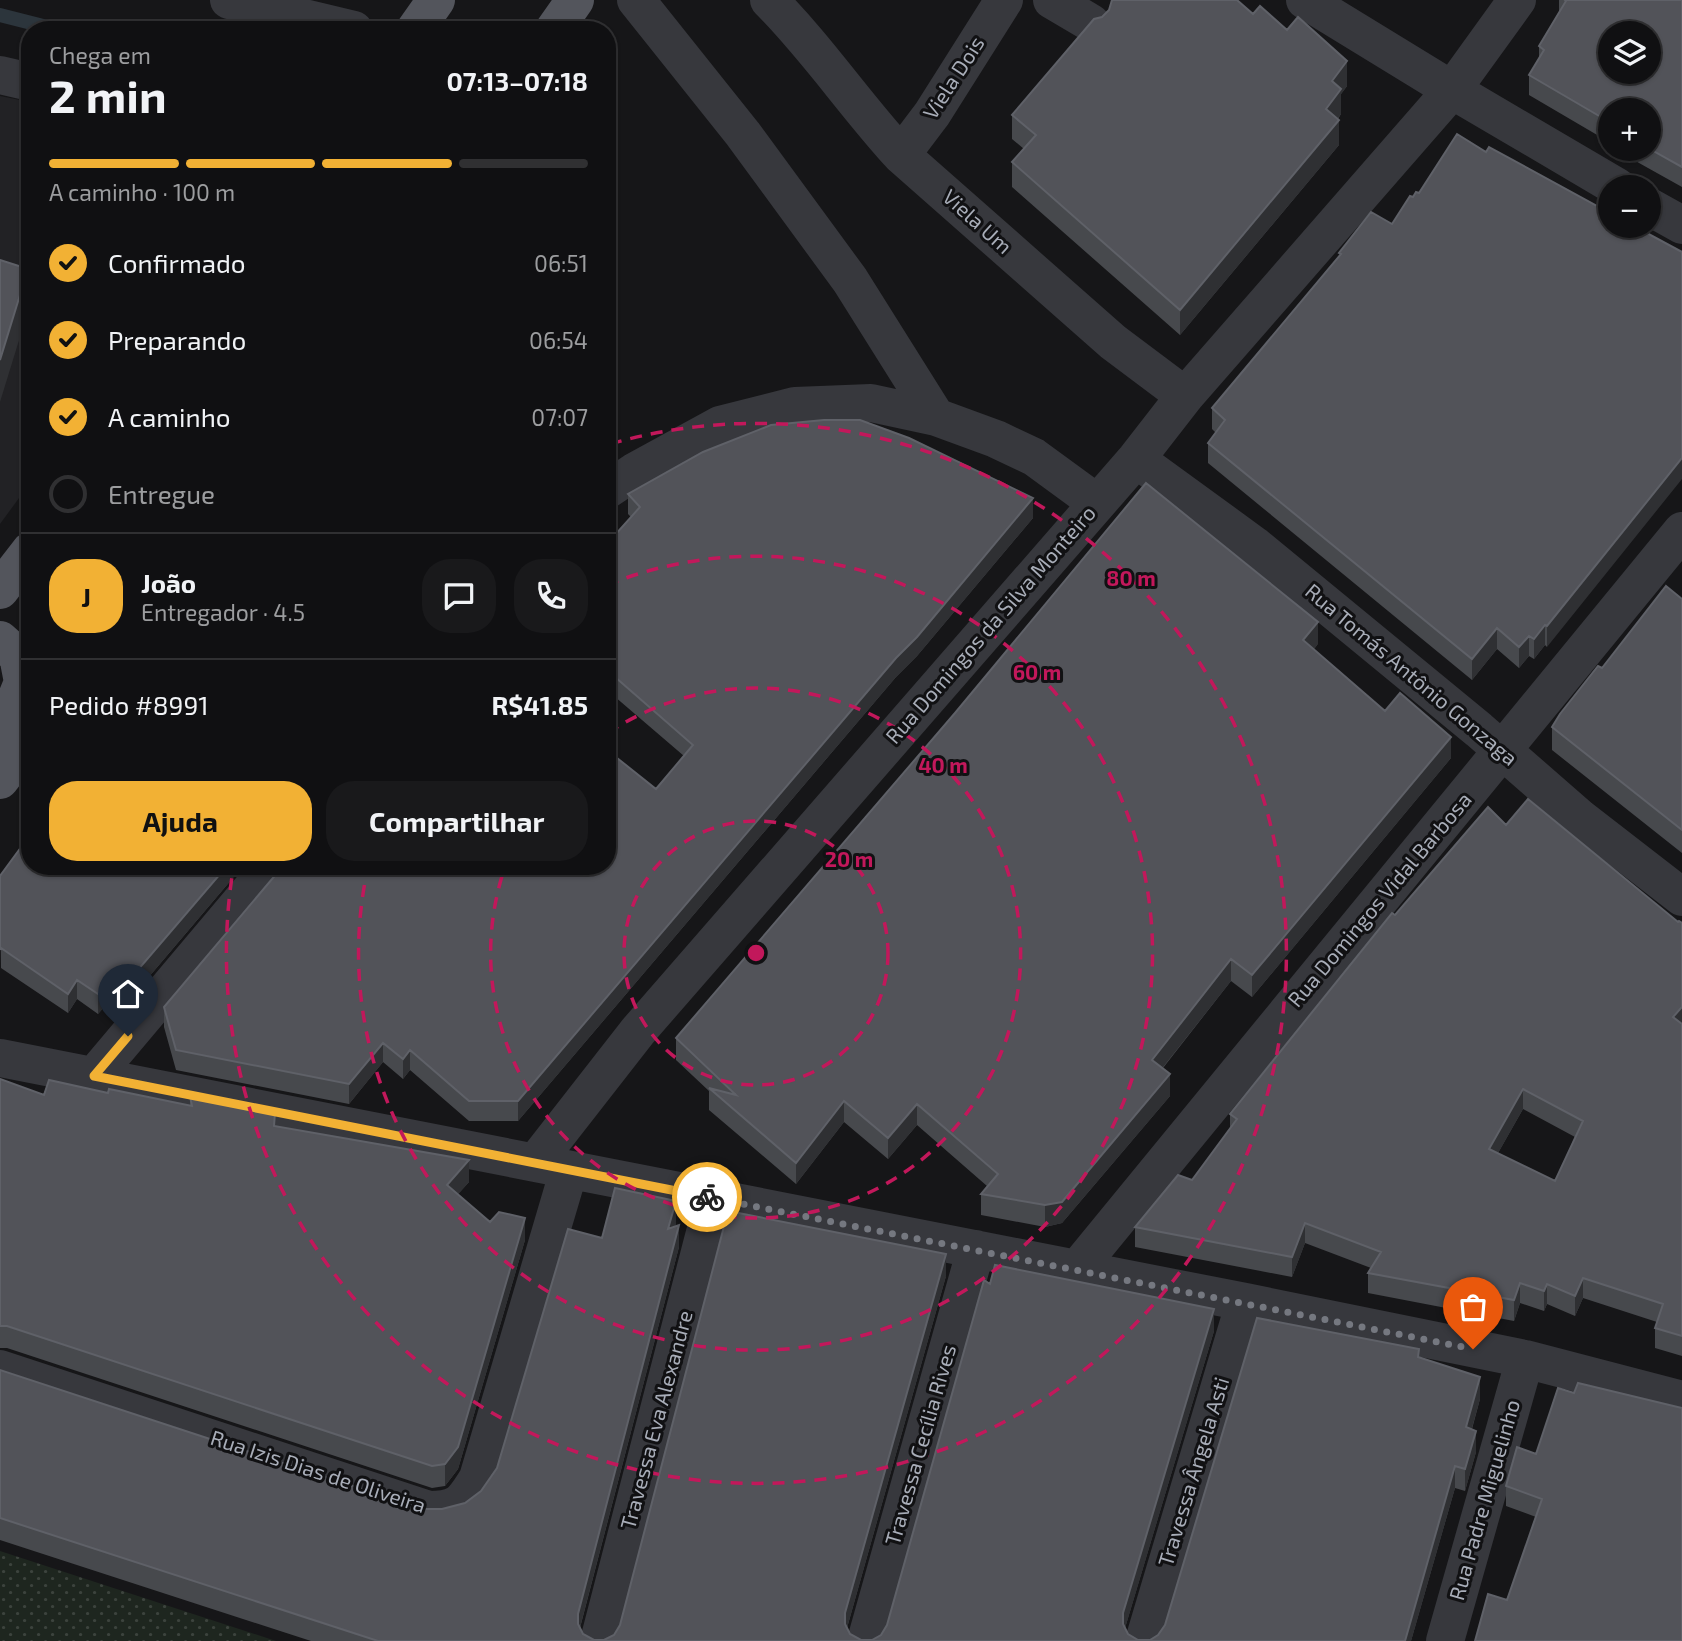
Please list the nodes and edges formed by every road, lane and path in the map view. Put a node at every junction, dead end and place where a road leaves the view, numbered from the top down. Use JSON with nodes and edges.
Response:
{"nodes":[{"id":1,"x":229,"y":0,"type":"edge"},
{"id":2,"x":436,"y":0,"type":"edge"},
{"id":3,"x":575,"y":0,"type":"edge"},
{"id":4,"x":636,"y":0,"type":"edge"},
{"id":5,"x":1004,"y":0,"type":"edge"},
{"id":6,"x":1052,"y":0,"type":"edge"},
{"id":7,"x":1305,"y":0,"type":"edge"},
{"id":8,"x":1517,"y":0,"type":"edge"},
{"id":9,"x":790,"y":8,"type":"edge"},
{"id":10,"x":316,"y":21,"type":"edge"},
{"id":11,"x":421,"y":21,"type":"edge"},
{"id":12,"x":560,"y":21,"type":"edge"},
{"id":13,"x":1091,"y":23,"type":"edge"},
{"id":14,"x":0,"y":75,"type":"edge"},
{"id":15,"x":21,"y":80,"type":"edge"},
{"id":16,"x":1451,"y":90,"type":"junction"},
{"id":17,"x":901,"y":155,"type":"junction"},
{"id":18,"x":1598,"y":176,"type":"edge"},
{"id":19,"x":1661,"y":213,"type":"edge"},
{"id":20,"x":1682,"y":225,"type":"edge"},
{"id":21,"x":1185,"y":396,"type":"junction"},
{"id":22,"x":936,"y":417,"type":"junction"},
{"id":23,"x":1136,"y":459,"type":"junction"},
{"id":24,"x":616,"y":485,"type":"edge"},
{"id":25,"x":1097,"y":503,"type":"junction"},
{"id":26,"x":1682,"y":531,"type":"edge"},
{"id":27,"x":21,"y":563,"type":"edge"},
{"id":28,"x":0,"y":590,"type":"edge"},
{"id":29,"x":0,"y":640,"type":"edge"},
{"id":30,"x":21,"y":672,"type":"edge"},
{"id":31,"x":21,"y":687,"type":"edge"},
{"id":32,"x":0,"y":739,"type":"edge"},
{"id":33,"x":1504,"y":752,"type":"junction"},
{"id":34,"x":21,"y":753,"type":"edge"},
{"id":35,"x":0,"y":780,"type":"edge"},
{"id":36,"x":263,"y":875,"type":"edge"},
{"id":37,"x":1678,"y":885,"type":"edge"},
{"id":38,"x":0,"y":1058,"type":"edge"},
{"id":39,"x":94,"y":1076,"type":"junction"},
{"id":40,"x":552,"y":1166,"type":"junction"},
{"id":41,"x":714,"y":1198,"type":"junction"},
{"id":42,"x":976,"y":1250,"type":"junction"},
{"id":43,"x":1077,"y":1269,"type":"junction"},
{"id":44,"x":1245,"y":1302,"type":"junction"},
{"id":45,"x":1524,"y":1359,"type":"junction"},
{"id":46,"x":0,"y":1369,"type":"edge"},
{"id":47,"x":1682,"y":1399,"type":"edge"},
{"id":48,"x":599,"y":1641,"type":"edge"},
{"id":49,"x":866,"y":1641,"type":"edge"},
{"id":50,"x":1144,"y":1641,"type":"edge"},
{"id":51,"x":1445,"y":1641,"type":"edge"}],
"edges":[{"from":1,"to":10,"type":"street"},
{"from":2,"to":11,"type":"main road"},
{"from":3,"to":12,"type":"main road"},
{"from":4,"to":22,"type":"street"},
{"from":5,"to":17,"type":"street","name":"Viela Dois"},
{"from":6,"to":13,"type":"street"},
{"from":7,"to":16,"type":"street"},
{"from":8,"to":16,"type":"street","name":"Rua Domingos da Silva Monteiro"},
{"from":9,"to":17,"type":"street","name":"Viela Um"},
{"from":14,"to":15,"type":"street"},
{"from":16,"to":18,"type":"street"},
{"from":16,"to":21,"type":"street","name":"Rua Domingos da Silva Monteiro"},
{"from":17,"to":21,"type":"street","name":"Viela Um"},
{"from":19,"to":20,"type":"street"},
{"from":21,"to":23,"type":"street","name":"Rua Domingos da Silva Monteiro"},
{"from":22,"to":24,"type":"street"},
{"from":22,"to":25,"type":"street"},
{"from":23,"to":25,"type":"street","name":"Rua Domingos da Silva Monteiro"},
{"from":23,"to":33,"type":"street","name":"Rua Tomás Antônio Gonzaga"},
{"from":25,"to":40,"type":"street","name":"Rua Domingos da Silva Monteiro"},
{"from":26,"to":33,"type":"street","name":"Rua Domingos Vidal Barbosa"},
{"from":27,"to":28,"type":"main road"},
{"from":29,"to":30,"type":"main road"},
{"from":31,"to":32,"type":"main road"},
{"from":33,"to":37,"type":"street","name":"Rua Tomás Antônio Gonzaga"},
{"from":33,"to":43,"type":"street","name":"Rua Domingos Vidal Barbosa"},
{"from":34,"to":35,"type":"main road"},
{"from":36,"to":39,"type":"street"},
{"from":38,"to":39,"type":"street"},
{"from":39,"to":40,"type":"street"},
{"from":40,"to":41,"type":"street"},
{"from":40,"to":46,"type":"street","name":"Rua Izis Dias de Oliveira"},
{"from":41,"to":42,"type":"street"},
{"from":41,"to":48,"type":"street","name":"Travessa Eva Alexandre"},
{"from":42,"to":43,"type":"street"},
{"from":42,"to":49,"type":"street","name":"Travessa Cecília Rives"},
{"from":43,"to":44,"type":"street"},
{"from":44,"to":45,"type":"street"},
{"from":44,"to":50,"type":"street","name":"Travessa Ângela Asti"},
{"from":45,"to":47,"type":"street"},
{"from":45,"to":51,"type":"street","name":"Rua Padre Miguelinho"}]}
